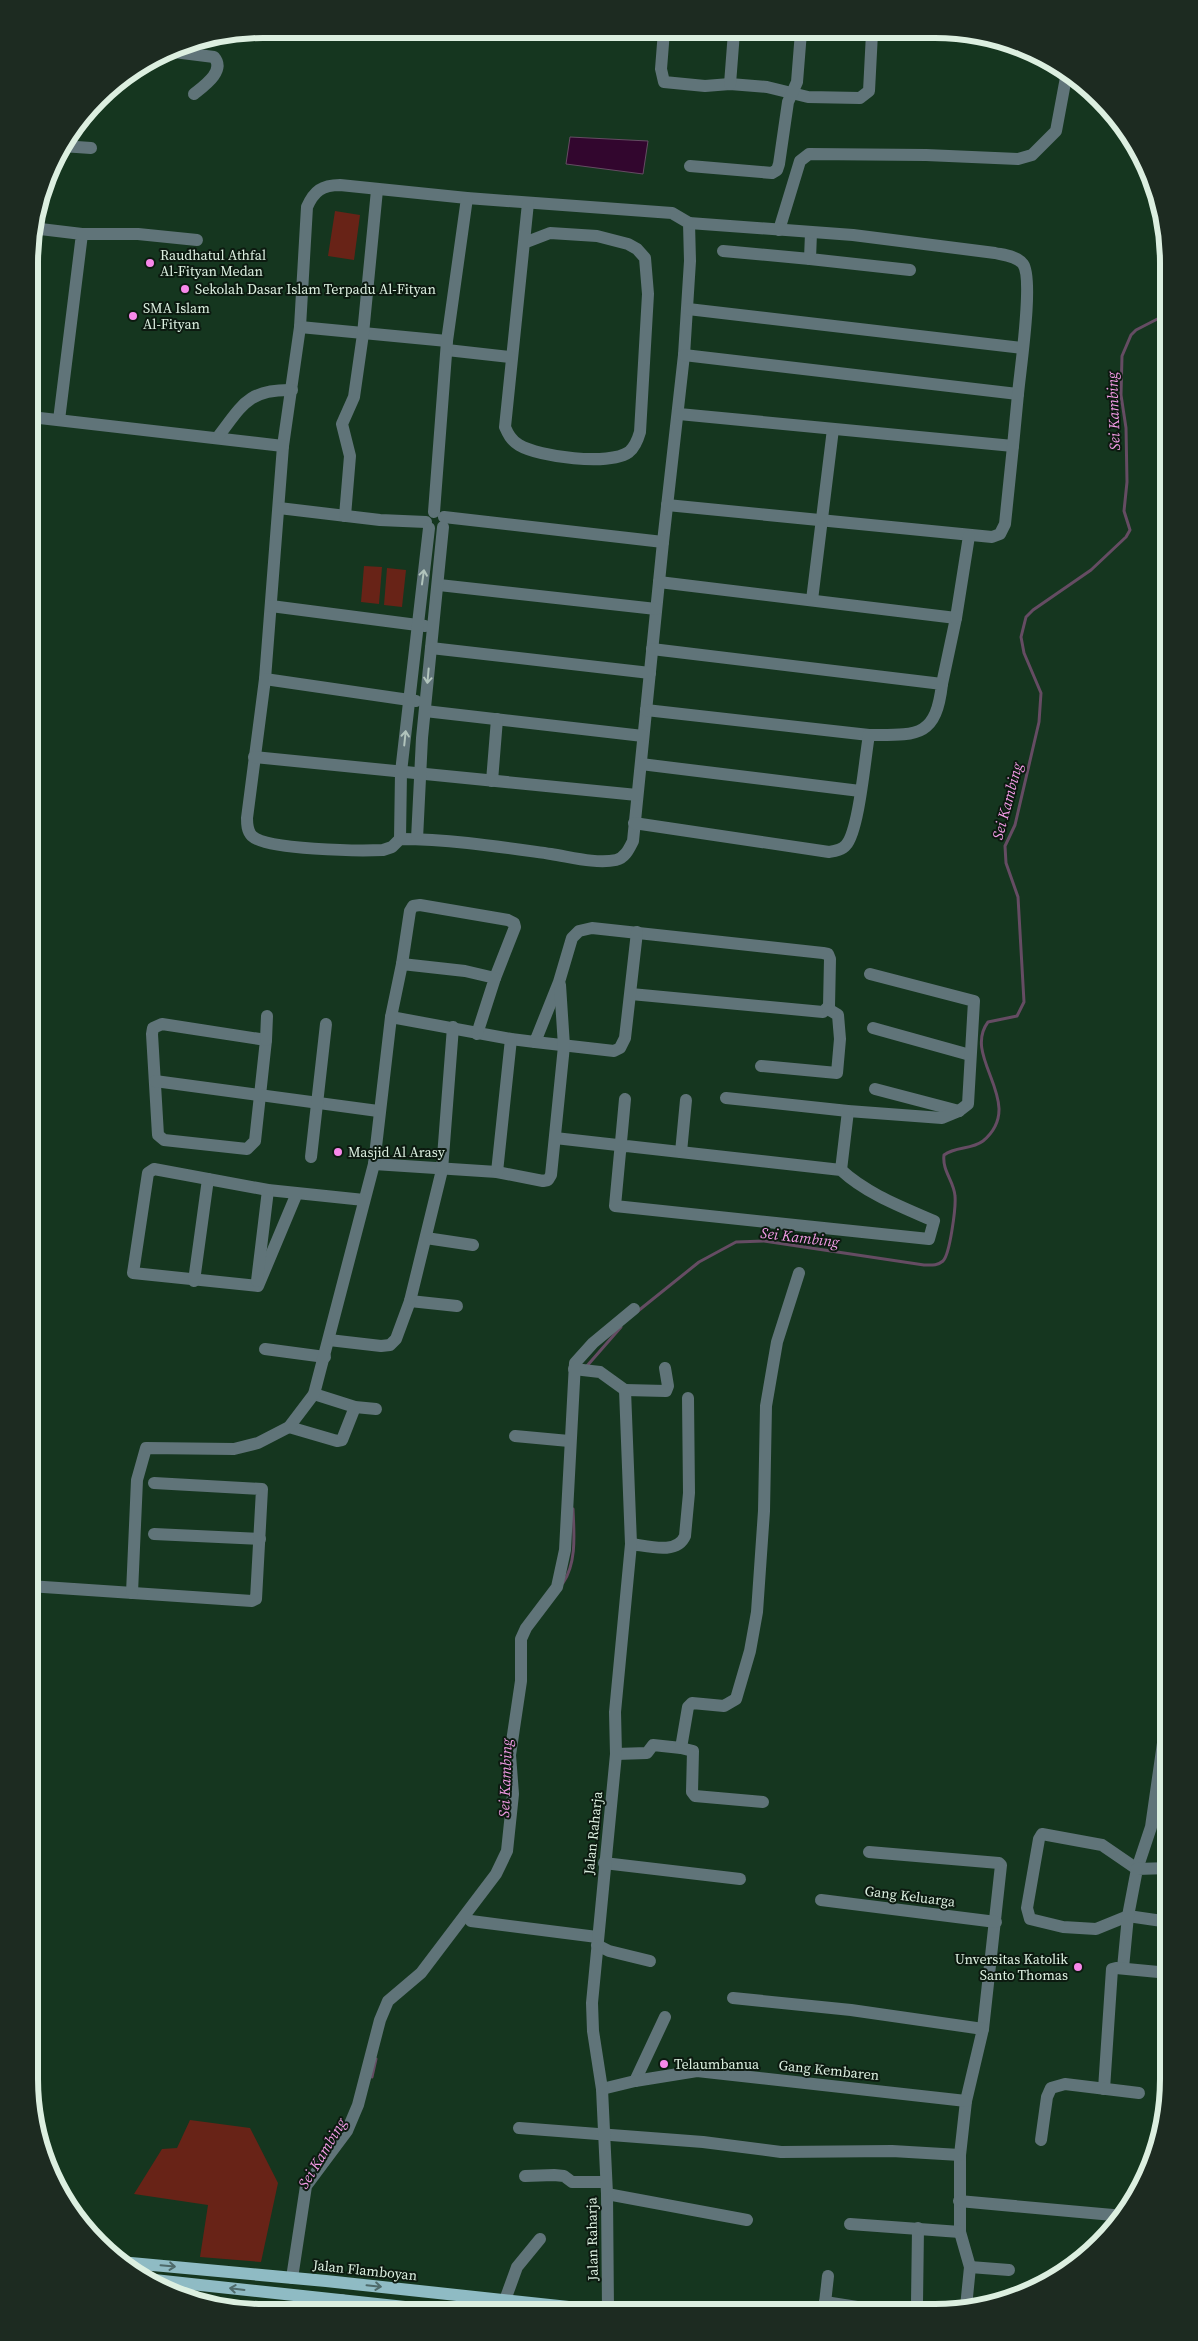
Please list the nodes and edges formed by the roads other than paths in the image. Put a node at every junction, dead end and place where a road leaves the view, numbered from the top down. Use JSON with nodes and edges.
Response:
{"nodes":[{"id":1,"x":663,"y":38,"type":"edge"},
{"id":2,"x":734,"y":38,"type":"edge"},
{"id":3,"x":800,"y":38,"type":"edge"},
{"id":4,"x":872,"y":38,"type":"edge"},
{"id":5,"x":181,"y":53,"type":"edge"},
{"id":6,"x":1066,"y":79,"type":"edge"},
{"id":7,"x":730,"y":84,"type":"junction"},
{"id":8,"x":792,"y":93,"type":"junction"},
{"id":9,"x":194,"y":94,"type":"dead end"},
{"id":10,"x":70,"y":147,"type":"edge"},
{"id":11,"x":91,"y":148,"type":"dead end"},
{"id":12,"x":690,"y":166,"type":"dead end"},
{"id":13,"x":378,"y":190,"type":"junction"},
{"id":14,"x":466,"y":198,"type":"junction"},
{"id":15,"x":528,"y":203,"type":"junction"},
{"id":16,"x":689,"y":223,"type":"junction"},
{"id":17,"x":40,"y":229,"type":"edge"},
{"id":18,"x":779,"y":230,"type":"junction"},
{"id":19,"x":812,"y":232,"type":"junction"},
{"id":20,"x":82,"y":234,"type":"junction"},
{"id":21,"x":197,"y":240,"type":"dead end"},
{"id":22,"x":524,"y":243,"type":"junction"},
{"id":23,"x":723,"y":250,"type":"dead end"},
{"id":24,"x":810,"y":259,"type":"junction"},
{"id":25,"x":910,"y":270,"type":"dead end"},
{"id":26,"x":688,"y":309,"type":"junction"},
{"id":27,"x":300,"y":328,"type":"junction"},
{"id":28,"x":363,"y":334,"type":"junction"},
{"id":29,"x":447,"y":345,"type":"junction"},
{"id":30,"x":1022,"y":348,"type":"junction"},
{"id":31,"x":684,"y":355,"type":"junction"},
{"id":32,"x":510,"y":358,"type":"junction"},
{"id":33,"x":292,"y":390,"type":"junction"},
{"id":34,"x":1018,"y":394,"type":"junction"},
{"id":35,"x":679,"y":414,"type":"junction"},
{"id":36,"x":38,"y":418,"type":"edge"},
{"id":37,"x":59,"y":420,"type":"junction"},
{"id":38,"x":833,"y":429,"type":"junction"},
{"id":39,"x":217,"y":438,"type":"junction"},
{"id":40,"x":283,"y":446,"type":"junction"},
{"id":41,"x":1013,"y":446,"type":"junction"},
{"id":42,"x":667,"y":504,"type":"junction"},
{"id":43,"x":279,"y":508,"type":"junction"},
{"id":44,"x":345,"y":516,"type":"junction"},
{"id":45,"x":822,"y":520,"type":"junction"},
{"id":46,"x":435,"y":521,"type":"junction"},
{"id":47,"x":969,"y":536,"type":"junction"},
{"id":48,"x":663,"y":542,"type":"junction"},
{"id":49,"x":659,"y":582,"type":"junction"},
{"id":50,"x":439,"y":585,"type":"junction"},
{"id":51,"x":812,"y":600,"type":"junction"},
{"id":52,"x":271,"y":606,"type":"junction"},
{"id":53,"x":656,"y":609,"type":"junction"},
{"id":54,"x":956,"y":618,"type":"junction"},
{"id":55,"x":417,"y":626,"type":"junction"},
{"id":56,"x":433,"y":627,"type":"junction"},
{"id":57,"x":430,"y":648,"type":"junction"},
{"id":58,"x":652,"y":649,"type":"junction"},
{"id":59,"x":650,"y":673,"type":"junction"},
{"id":60,"x":265,"y":679,"type":"junction"},
{"id":61,"x":942,"y":684,"type":"junction"},
{"id":62,"x":408,"y":700,"type":"junction"},
{"id":63,"x":425,"y":706,"type":"junction"},
{"id":64,"x":646,"y":710,"type":"junction"},
{"id":65,"x":497,"y":719,"type":"junction"},
{"id":66,"x":869,"y":735,"type":"junction"},
{"id":67,"x":643,"y":736,"type":"junction"},
{"id":68,"x":254,"y":757,"type":"junction"},
{"id":69,"x":640,"y":764,"type":"junction"},
{"id":70,"x":401,"y":772,"type":"junction"},
{"id":71,"x":420,"y":774,"type":"junction"},
{"id":72,"x":492,"y":781,"type":"junction"},
{"id":73,"x":860,"y":790,"type":"junction"},
{"id":74,"x":637,"y":795,"type":"junction"},
{"id":75,"x":634,"y":823,"type":"junction"},
{"id":76,"x":400,"y":839,"type":"junction"},
{"id":77,"x":418,"y":839,"type":"junction"},
{"id":78,"x":637,"y":932,"type":"junction"},
{"id":79,"x":402,"y":964,"type":"junction"},
{"id":80,"x":870,"y":974,"type":"dead end"},
{"id":81,"x":496,"y":978,"type":"junction"},
{"id":82,"x":559,"y":982,"type":"junction"},
{"id":83,"x":631,"y":994,"type":"junction"},
{"id":84,"x":828,"y":1009,"type":"junction"},
{"id":85,"x":267,"y":1016,"type":"dead end"},
{"id":86,"x":391,"y":1017,"type":"junction"},
{"id":87,"x":326,"y":1024,"type":"dead end"},
{"id":88,"x":453,"y":1027,"type":"junction"},
{"id":89,"x":873,"y":1028,"type":"dead end"},
{"id":90,"x":477,"y":1034,"type":"junction"},
{"id":91,"x":266,"y":1040,"type":"junction"},
{"id":92,"x":511,"y":1040,"type":"junction"},
{"id":93,"x":535,"y":1042,"type":"junction"},
{"id":94,"x":564,"y":1046,"type":"junction"},
{"id":95,"x":970,"y":1055,"type":"junction"},
{"id":96,"x":761,"y":1066,"type":"dead end"},
{"id":97,"x":155,"y":1081,"type":"junction"},
{"id":98,"x":875,"y":1089,"type":"dead end"},
{"id":99,"x":260,"y":1096,"type":"junction"},
{"id":100,"x":726,"y":1098,"type":"dead end"},
{"id":101,"x":625,"y":1099,"type":"dead end"},
{"id":102,"x":686,"y":1100,"type":"dead end"},
{"id":103,"x":318,"y":1102,"type":"junction"},
{"id":104,"x":378,"y":1111,"type":"junction"},
{"id":105,"x":848,"y":1111,"type":"junction"},
{"id":106,"x":959,"y":1111,"type":"junction"},
{"id":107,"x":555,"y":1138,"type":"junction"},
{"id":108,"x":620,"y":1145,"type":"junction"},
{"id":109,"x":681,"y":1152,"type":"junction"},
{"id":110,"x":311,"y":1157,"type":"dead end"},
{"id":111,"x":374,"y":1164,"type":"junction"},
{"id":112,"x":442,"y":1170,"type":"junction"},
{"id":113,"x":841,"y":1170,"type":"junction"},
{"id":114,"x":498,"y":1172,"type":"junction"},
{"id":115,"x":208,"y":1179,"type":"junction"},
{"id":116,"x":268,"y":1190,"type":"junction"},
{"id":117,"x":297,"y":1193,"type":"junction"},
{"id":118,"x":364,"y":1200,"type":"junction"},
{"id":119,"x":426,"y":1238,"type":"junction"},
{"id":120,"x":473,"y":1245,"type":"dead end"},
{"id":121,"x":799,"y":1273,"type":"dead end"},
{"id":122,"x":194,"y":1281,"type":"junction"},
{"id":123,"x":256,"y":1287,"type":"junction"},
{"id":124,"x":410,"y":1301,"type":"junction"},
{"id":125,"x":457,"y":1306,"type":"dead end"},
{"id":126,"x":634,"y":1309,"type":"dead end"},
{"id":127,"x":329,"y":1340,"type":"junction"},
{"id":128,"x":266,"y":1349,"type":"dead end"},
{"id":129,"x":325,"y":1357,"type":"junction"},
{"id":130,"x":665,"y":1368,"type":"dead end"},
{"id":131,"x":576,"y":1369,"type":"junction"},
{"id":132,"x":625,"y":1390,"type":"junction"},
{"id":133,"x":314,"y":1394,"type":"junction"},
{"id":134,"x":688,"y":1398,"type":"dead end"},
{"id":135,"x":355,"y":1407,"type":"junction"},
{"id":136,"x":376,"y":1409,"type":"dead end"},
{"id":137,"x":289,"y":1427,"type":"junction"},
{"id":138,"x":515,"y":1436,"type":"dead end"},
{"id":139,"x":570,"y":1442,"type":"junction"},
{"id":140,"x":154,"y":1483,"type":"dead end"},
{"id":141,"x":154,"y":1534,"type":"dead end"},
{"id":142,"x":260,"y":1539,"type":"junction"},
{"id":143,"x":631,"y":1544,"type":"junction"},
{"id":144,"x":38,"y":1587,"type":"edge"},
{"id":145,"x":132,"y":1594,"type":"junction"},
{"id":146,"x":681,"y":1748,"type":"junction"},
{"id":147,"x":616,"y":1754,"type":"junction"},
{"id":148,"x":1160,"y":1764,"type":"edge"},
{"id":149,"x":763,"y":1802,"type":"dead end"},
{"id":150,"x":869,"y":1852,"type":"dead end"},
{"id":151,"x":604,"y":1862,"type":"junction"},
{"id":152,"x":1160,"y":1868,"type":"edge"},
{"id":153,"x":1137,"y":1869,"type":"junction"},
{"id":154,"x":740,"y":1879,"type":"dead end"},
{"id":155,"x":821,"y":1900,"type":"dead end"},
{"id":156,"x":1128,"y":1916,"type":"junction"},
{"id":157,"x":471,"y":1921,"type":"dead end"},
{"id":158,"x":1160,"y":1921,"type":"edge"},
{"id":159,"x":996,"y":1922,"type":"junction"},
{"id":160,"x":597,"y":1941,"type":"junction"},
{"id":161,"x":650,"y":1961,"type":"dead end"},
{"id":162,"x":1123,"y":1968,"type":"junction"},
{"id":163,"x":1160,"y":1972,"type":"edge"},
{"id":164,"x":734,"y":1998,"type":"dead end"},
{"id":165,"x":665,"y":2017,"type":"dead end"},
{"id":166,"x":983,"y":2029,"type":"junction"},
{"id":167,"x":635,"y":2081,"type":"junction"},
{"id":168,"x":602,"y":2089,"type":"junction"},
{"id":169,"x":1104,"y":2089,"type":"junction"},
{"id":170,"x":1139,"y":2093,"type":"dead end"},
{"id":171,"x":966,"y":2101,"type":"junction"},
{"id":172,"x":519,"y":2128,"type":"dead end"},
{"id":173,"x":602,"y":2136,"type":"junction"},
{"id":174,"x":1040,"y":2140,"type":"dead end"},
{"id":175,"x":960,"y":2155,"type":"junction"},
{"id":176,"x":525,"y":2176,"type":"dead end"},
{"id":177,"x":607,"y":2188,"type":"junction"},
{"id":178,"x":959,"y":2201,"type":"junction"},
{"id":179,"x":1115,"y":2215,"type":"edge"},
{"id":180,"x":746,"y":2220,"type":"dead end"},
{"id":181,"x":850,"y":2224,"type":"dead end"},
{"id":182,"x":918,"y":2228,"type":"junction"},
{"id":183,"x":960,"y":2232,"type":"junction"},
{"id":184,"x":540,"y":2239,"type":"dead end"},
{"id":185,"x":133,"y":2263,"type":"edge"},
{"id":186,"x":970,"y":2267,"type":"junction"},
{"id":187,"x":1009,"y":2270,"type":"dead end"},
{"id":188,"x":828,"y":2276,"type":"dead end"},
{"id":189,"x":295,"y":2278,"type":"junction"},
{"id":190,"x":163,"y":2280,"type":"edge"},
{"id":191,"x":504,"y":2300,"type":"junction"},
{"id":192,"x":967,"y":2302,"type":"edge"},
{"id":193,"x":336,"y":2304,"type":"edge"},
{"id":194,"x":541,"y":2304,"type":"edge"},
{"id":195,"x":607,"y":2304,"type":"edge"},
{"id":196,"x":825,"y":2304,"type":"edge"},
{"id":197,"x":916,"y":2304,"type":"edge"}],
"edges":[{"from":1,"to":7,"type":"street"},
{"from":2,"to":7,"type":"street"},
{"from":3,"to":8,"type":"street"},
{"from":4,"to":8,"type":"street"},
{"from":5,"to":9,"type":"street"},
{"from":6,"to":18,"type":"street"},
{"from":7,"to":8,"type":"street"},
{"from":8,"to":12,"type":"street"},
{"from":10,"to":11,"type":"street"},
{"from":13,"to":14,"type":"street"},
{"from":13,"to":27,"type":"street"},
{"from":13,"to":28,"type":"street"},
{"from":14,"to":15,"type":"street"},
{"from":14,"to":29,"type":"street"},
{"from":15,"to":16,"type":"street"},
{"from":15,"to":22,"type":"street"},
{"from":16,"to":18,"type":"street"},
{"from":16,"to":26,"type":"street"},
{"from":17,"to":20,"type":"street"},
{"from":18,"to":19,"type":"street"},
{"from":19,"to":24,"type":"street"},
{"from":19,"to":30,"type":"street"},
{"from":20,"to":21,"type":"street"},
{"from":20,"to":37,"type":"street"},
{"from":22,"to":32,"type":"street"},
{"from":22,"to":32,"type":"street"},
{"from":23,"to":24,"type":"street"},
{"from":24,"to":25,"type":"street"},
{"from":26,"to":30,"type":"street"},
{"from":26,"to":31,"type":"street"},
{"from":27,"to":28,"type":"street"},
{"from":27,"to":33,"type":"street"},
{"from":28,"to":29,"type":"street"},
{"from":28,"to":44,"type":"street"},
{"from":29,"to":32,"type":"street"},
{"from":29,"to":46,"type":"street"},
{"from":30,"to":34,"type":"street"},
{"from":31,"to":34,"type":"street"},
{"from":31,"to":35,"type":"street"},
{"from":33,"to":39,"type":"street"},
{"from":33,"to":40,"type":"street"},
{"from":34,"to":41,"type":"street"},
{"from":35,"to":38,"type":"street"},
{"from":35,"to":42,"type":"street"},
{"from":36,"to":37,"type":"street"},
{"from":37,"to":39,"type":"street"},
{"from":38,"to":41,"type":"street"},
{"from":38,"to":45,"type":"street"},
{"from":39,"to":40,"type":"street"},
{"from":40,"to":43,"type":"street"},
{"from":41,"to":47,"type":"street"},
{"from":42,"to":45,"type":"street"},
{"from":42,"to":48,"type":"street"},
{"from":43,"to":44,"type":"street"},
{"from":43,"to":52,"type":"street"},
{"from":44,"to":46,"type":"street"},
{"from":45,"to":47,"type":"street"},
{"from":45,"to":51,"type":"street"},
{"from":46,"to":48,"type":"street"},
{"from":46,"to":50,"type":"street"},
{"from":55,"to":46,"type":"street","one_way":true},
{"from":47,"to":54,"type":"street"},
{"from":48,"to":49,"type":"street"},
{"from":49,"to":51,"type":"street"},
{"from":49,"to":53,"type":"street"},
{"from":50,"to":53,"type":"street"},
{"from":50,"to":56,"type":"street"},
{"from":51,"to":54,"type":"street"},
{"from":52,"to":55,"type":"street"},
{"from":52,"to":60,"type":"street"},
{"from":53,"to":58,"type":"street"},
{"from":54,"to":61,"type":"street"},
{"from":55,"to":56,"type":"street"},
{"from":55,"to":62,"type":"street"},
{"from":56,"to":57,"type":"street"},
{"from":57,"to":59,"type":"street"},
{"from":57,"to":63,"type":"street","one_way":true},
{"from":58,"to":59,"type":"street"},
{"from":58,"to":61,"type":"street"},
{"from":59,"to":64,"type":"street"},
{"from":60,"to":62,"type":"street"},
{"from":60,"to":68,"type":"street"},
{"from":61,"to":66,"type":"street"},
{"from":62,"to":63,"type":"street"},
{"from":70,"to":62,"type":"street","one_way":true},
{"from":63,"to":65,"type":"street"},
{"from":63,"to":71,"type":"street"},
{"from":64,"to":66,"type":"street"},
{"from":64,"to":67,"type":"street"},
{"from":65,"to":67,"type":"street"},
{"from":65,"to":72,"type":"street"},
{"from":66,"to":73,"type":"street"},
{"from":67,"to":69,"type":"street"},
{"from":68,"to":70,"type":"street"},
{"from":68,"to":76,"type":"street"},
{"from":69,"to":73,"type":"street"},
{"from":69,"to":74,"type":"street"},
{"from":70,"to":71,"type":"street"},
{"from":70,"to":76,"type":"street"},
{"from":71,"to":72,"type":"street"},
{"from":71,"to":77,"type":"street"},
{"from":72,"to":74,"type":"street"},
{"from":73,"to":75,"type":"street"},
{"from":74,"to":75,"type":"street"},
{"from":75,"to":77,"type":"street"},
{"from":76,"to":77,"type":"street"},
{"from":78,"to":82,"type":"street"},
{"from":78,"to":83,"type":"street"},
{"from":78,"to":84,"type":"street"},
{"from":79,"to":81,"type":"street"},
{"from":79,"to":81,"type":"street"},
{"from":79,"to":86,"type":"street"},
{"from":80,"to":95,"type":"street"},
{"from":81,"to":90,"type":"street"},
{"from":82,"to":93,"type":"street"},
{"from":82,"to":94,"type":"street"},
{"from":83,"to":84,"type":"street"},
{"from":83,"to":94,"type":"street"},
{"from":84,"to":96,"type":"street"},
{"from":85,"to":91,"type":"street"},
{"from":86,"to":88,"type":"street"},
{"from":86,"to":104,"type":"street"},
{"from":87,"to":103,"type":"street"},
{"from":88,"to":90,"type":"street"},
{"from":88,"to":112,"type":"street"},
{"from":89,"to":95,"type":"street"},
{"from":90,"to":92,"type":"street"},
{"from":91,"to":97,"type":"street"},
{"from":91,"to":99,"type":"street"},
{"from":92,"to":93,"type":"street"},
{"from":92,"to":114,"type":"street"},
{"from":93,"to":94,"type":"street"},
{"from":94,"to":107,"type":"street"},
{"from":95,"to":106,"type":"street"},
{"from":97,"to":99,"type":"street"},
{"from":97,"to":99,"type":"street"},
{"from":98,"to":106,"type":"street"},
{"from":99,"to":103,"type":"street"},
{"from":100,"to":105,"type":"street"},
{"from":101,"to":108,"type":"street"},
{"from":102,"to":109,"type":"street"},
{"from":103,"to":104,"type":"street"},
{"from":103,"to":110,"type":"street"},
{"from":104,"to":111,"type":"street"},
{"from":105,"to":106,"type":"street"},
{"from":105,"to":113,"type":"street"},
{"from":107,"to":108,"type":"street"},
{"from":107,"to":114,"type":"street"},
{"from":108,"to":109,"type":"street"},
{"from":108,"to":113,"type":"street"},
{"from":109,"to":113,"type":"street"},
{"from":111,"to":112,"type":"street"},
{"from":111,"to":118,"type":"street"},
{"from":112,"to":114,"type":"street"},
{"from":112,"to":119,"type":"street"},
{"from":115,"to":116,"type":"street"},
{"from":115,"to":122,"type":"street"},
{"from":115,"to":122,"type":"street"},
{"from":116,"to":117,"type":"street"},
{"from":116,"to":123,"type":"street"},
{"from":117,"to":118,"type":"street"},
{"from":117,"to":123,"type":"street"},
{"from":118,"to":127,"type":"street"},
{"from":119,"to":120,"type":"street"},
{"from":119,"to":124,"type":"street"},
{"from":121,"to":146,"type":"street"},
{"from":122,"to":123,"type":"street"},
{"from":124,"to":125,"type":"street"},
{"from":124,"to":127,"type":"street"},
{"from":126,"to":131,"type":"street"},
{"from":127,"to":129,"type":"street"},
{"from":128,"to":129,"type":"street"},
{"from":129,"to":133,"type":"street"},
{"from":130,"to":132,"type":"street"},
{"from":131,"to":132,"type":"street"},
{"from":131,"to":139,"type":"street"},
{"from":132,"to":143,"type":"street","name":"Jalan Raharja"},
{"from":133,"to":135,"type":"street"},
{"from":133,"to":137,"type":"street"},
{"from":134,"to":143,"type":"street"},
{"from":135,"to":136,"type":"street"},
{"from":135,"to":137,"type":"street"},
{"from":137,"to":145,"type":"street"},
{"from":138,"to":139,"type":"street"},
{"from":139,"to":189,"type":"street"},
{"from":140,"to":142,"type":"street"},
{"from":141,"to":142,"type":"street"},
{"from":142,"to":145,"type":"street"},
{"from":143,"to":147,"type":"street","name":"Jalan Raharja"},
{"from":144,"to":145,"type":"street"},
{"from":146,"to":147,"type":"street"},
{"from":146,"to":149,"type":"street"},
{"from":147,"to":151,"type":"street","name":"Jalan Raharja"},
{"from":148,"to":153,"type":"street"},
{"from":150,"to":159,"type":"street"},
{"from":151,"to":154,"type":"street"},
{"from":151,"to":160,"type":"street","name":"Jalan Raharja"},
{"from":152,"to":153,"type":"street"},
{"from":153,"to":156,"type":"street"},
{"from":153,"to":156,"type":"street"},
{"from":155,"to":159,"type":"street","name":"Gang Keluarga"},
{"from":156,"to":158,"type":"street"},
{"from":156,"to":162,"type":"street"},
{"from":157,"to":160,"type":"street"},
{"from":159,"to":166,"type":"street"},
{"from":160,"to":161,"type":"street"},
{"from":160,"to":168,"type":"street","name":"Jalan Raharja"},
{"from":162,"to":163,"type":"street"},
{"from":162,"to":169,"type":"street"},
{"from":164,"to":166,"type":"street"},
{"from":165,"to":167,"type":"street"},
{"from":166,"to":171,"type":"street"},
{"from":167,"to":168,"type":"street","name":"Gang Kembaren"},
{"from":167,"to":171,"type":"street","name":"Gang Kembaren"},
{"from":168,"to":173,"type":"street","name":"Jalan Raharja"},
{"from":169,"to":170,"type":"street"},
{"from":169,"to":174,"type":"street"},
{"from":171,"to":175,"type":"street"},
{"from":172,"to":173,"type":"street"},
{"from":173,"to":175,"type":"street"},
{"from":173,"to":177,"type":"street","name":"Jalan Raharja"},
{"from":175,"to":178,"type":"street"},
{"from":176,"to":177,"type":"street"},
{"from":177,"to":180,"type":"street"},
{"from":177,"to":195,"type":"street","name":"Jalan Raharja"},
{"from":178,"to":179,"type":"street"},
{"from":178,"to":183,"type":"street"},
{"from":181,"to":182,"type":"street"},
{"from":182,"to":183,"type":"street"},
{"from":182,"to":197,"type":"street"},
{"from":183,"to":186,"type":"street"},
{"from":184,"to":191,"type":"street"},
{"from":185,"to":189,"type":"main road","name":"Jalan Flamboyan","one_way":true},
{"from":186,"to":187,"type":"street"},
{"from":186,"to":192,"type":"street"},
{"from":188,"to":196,"type":"street"},
{"from":189,"to":191,"type":"main road","name":"Jalan Flamboyan","one_way":true},
{"from":193,"to":190,"type":"main road","one_way":true},
{"from":191,"to":194,"type":"main road","name":"Jalan Flamboyan"}]}
